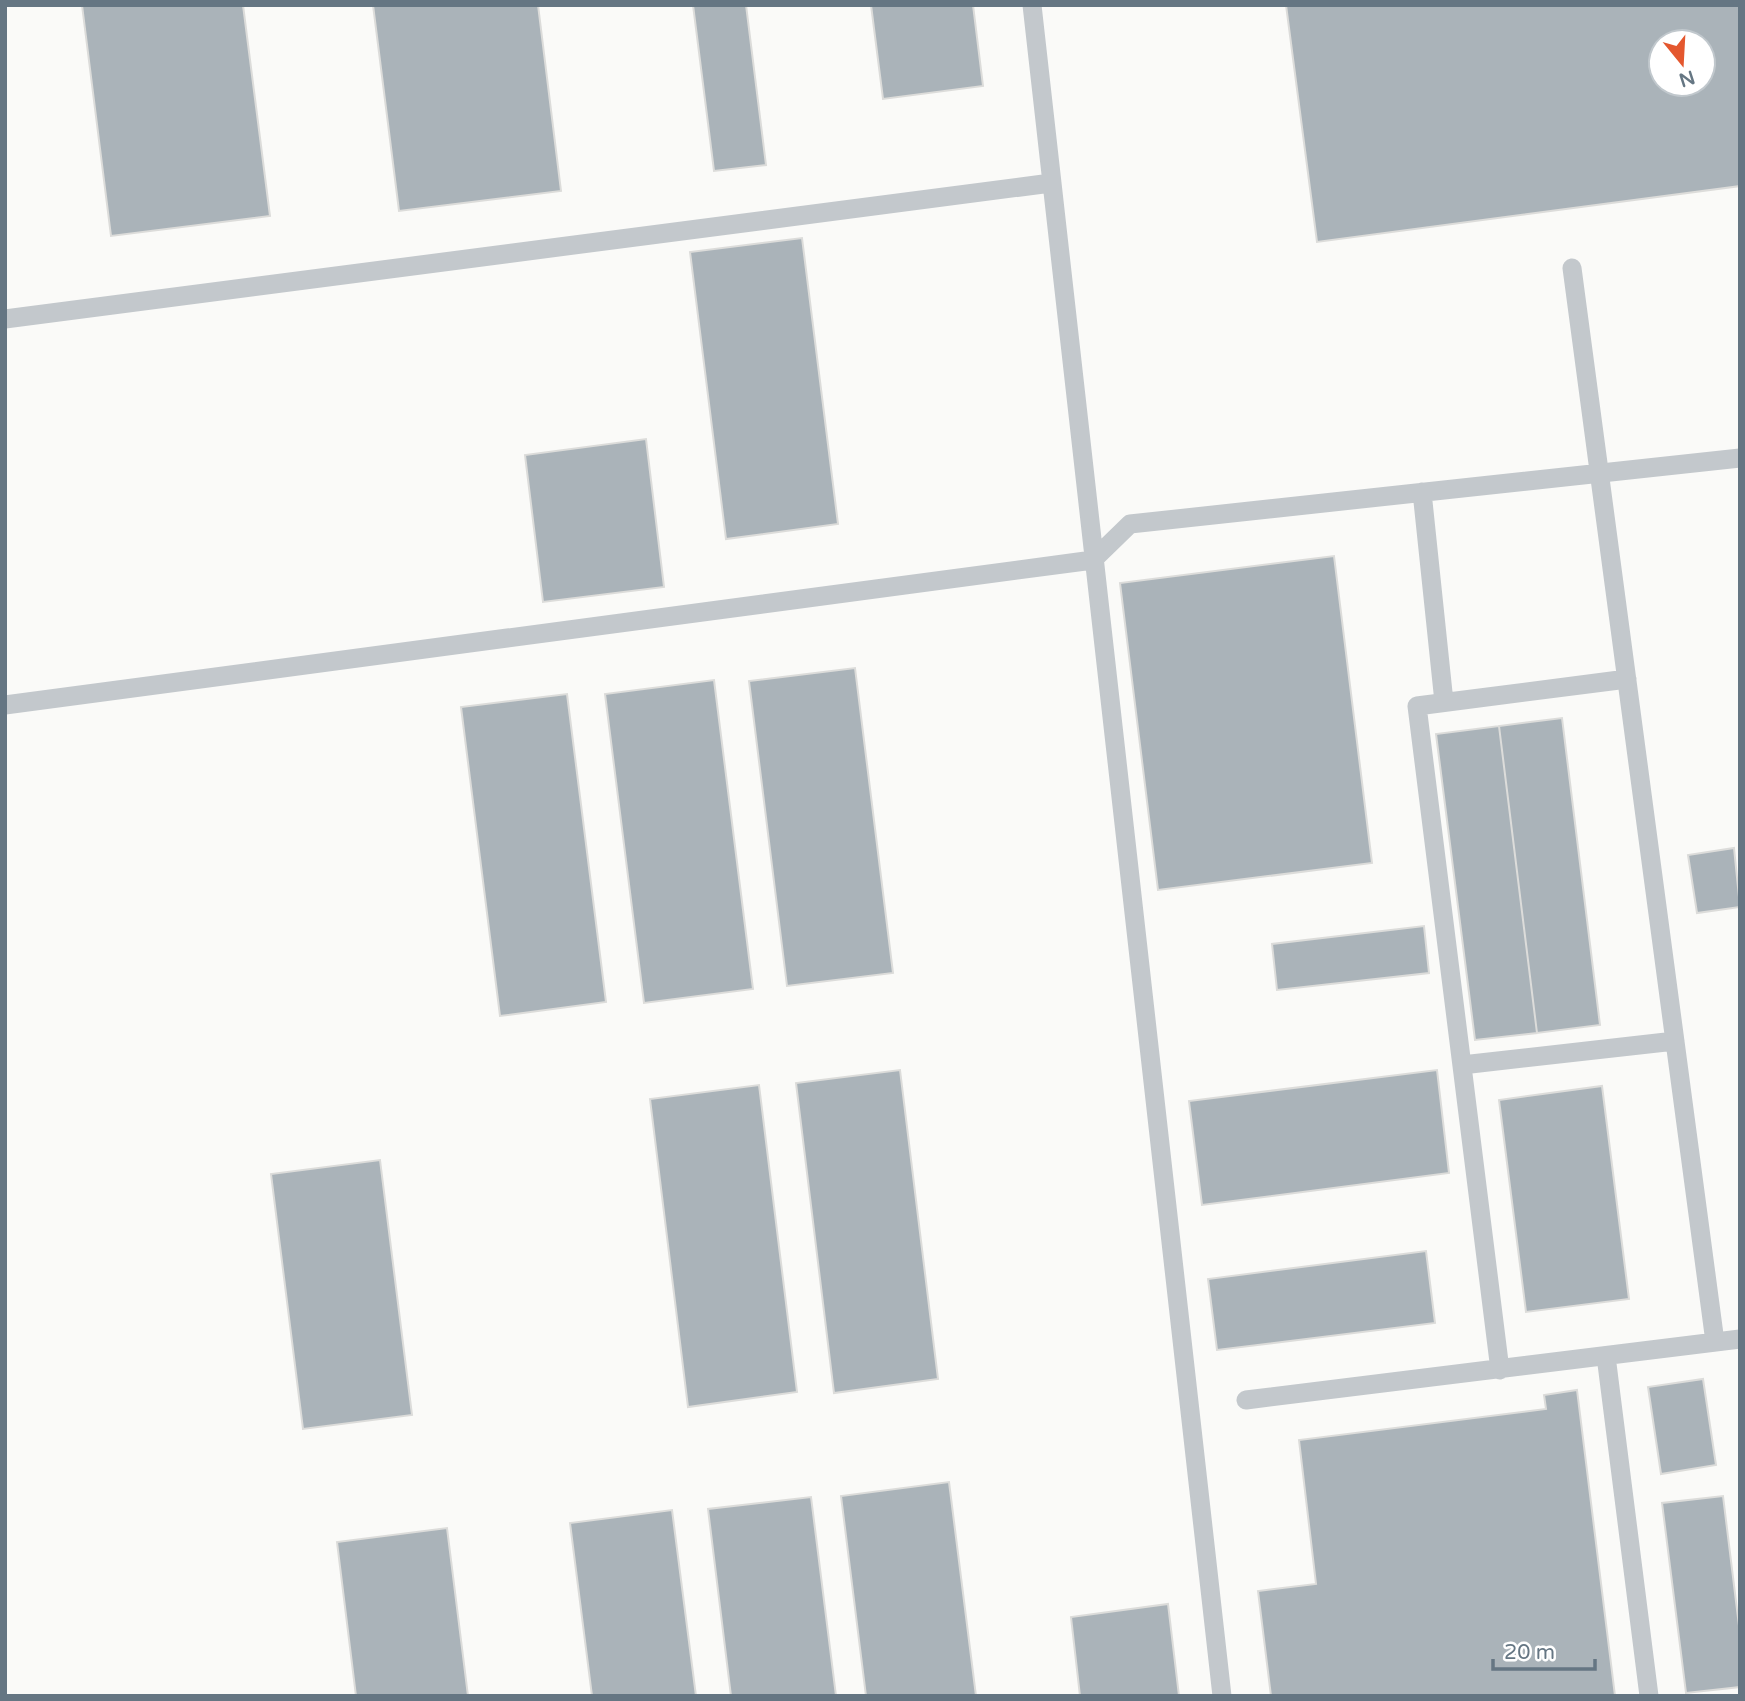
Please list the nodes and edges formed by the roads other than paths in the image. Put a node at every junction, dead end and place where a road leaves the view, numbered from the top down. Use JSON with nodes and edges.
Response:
{"nodes":[{"id":1,"x":1032,"y":5,"type":"edge"},
{"id":2,"x":1051,"y":183,"type":"junction"},
{"id":3,"x":1572,"y":268,"type":"dead end"},
{"id":4,"x":5,"y":319,"type":"edge"},
{"id":5,"x":1740,"y":458,"type":"edge"},
{"id":6,"x":1599,"y":474,"type":"junction"},
{"id":7,"x":1423,"y":492,"type":"junction"},
{"id":8,"x":1093,"y":560,"type":"junction"},
{"id":9,"x":1627,"y":679,"type":"junction"},
{"id":10,"x":1444,"y":702,"type":"junction"},
{"id":11,"x":5,"y":705,"type":"edge"},
{"id":12,"x":1675,"y":1041,"type":"junction"},
{"id":13,"x":1462,"y":1065,"type":"junction"},
{"id":14,"x":1740,"y":1339,"type":"edge"},
{"id":15,"x":1715,"y":1342,"type":"junction"},
{"id":16,"x":1606,"y":1356,"type":"junction"},
{"id":17,"x":1500,"y":1370,"type":"junction"},
{"id":18,"x":1246,"y":1400,"type":"dead end"},
{"id":19,"x":1222,"y":1696,"type":"edge"},
{"id":20,"x":1649,"y":1696,"type":"edge"}],
"edges":[{"from":1,"to":2,"type":"lane"},
{"from":2,"to":4,"type":"lane"},
{"from":2,"to":8,"type":"lane"},
{"from":3,"to":6,"type":"lane"},
{"from":5,"to":6,"type":"lane"},
{"from":6,"to":7,"type":"lane"},
{"from":6,"to":9,"type":"lane"},
{"from":7,"to":8,"type":"lane"},
{"from":7,"to":10,"type":"lane"},
{"from":8,"to":11,"type":"lane"},
{"from":8,"to":19,"type":"lane"},
{"from":9,"to":10,"type":"lane"},
{"from":9,"to":12,"type":"lane"},
{"from":10,"to":13,"type":"lane"},
{"from":12,"to":13,"type":"lane"},
{"from":12,"to":15,"type":"lane"},
{"from":13,"to":17,"type":"lane"},
{"from":14,"to":15,"type":"lane"},
{"from":15,"to":16,"type":"lane"},
{"from":16,"to":17,"type":"lane"},
{"from":16,"to":20,"type":"lane"},
{"from":17,"to":18,"type":"lane"}]}
